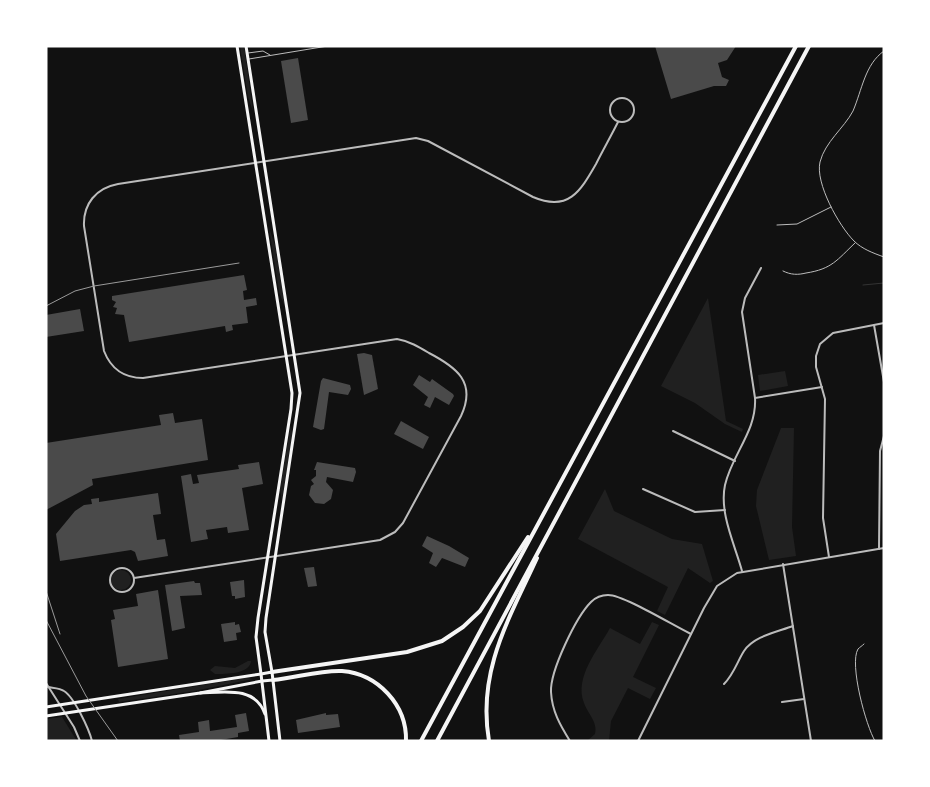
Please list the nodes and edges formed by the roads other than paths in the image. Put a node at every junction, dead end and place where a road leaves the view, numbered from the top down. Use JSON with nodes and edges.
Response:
{"nodes":[{"id":1,"x":238,"y":46,"type":"edge"},
{"id":2,"x":246,"y":46,"type":"edge"},
{"id":3,"x":328,"y":46,"type":"edge"},
{"id":4,"x":796,"y":46,"type":"edge"},
{"id":5,"x":810,"y":46,"type":"edge"},
{"id":6,"x":884,"y":51,"type":"edge"},
{"id":7,"x":248,"y":53,"type":"junction"},
{"id":8,"x":271,"y":55,"type":"junction"},
{"id":9,"x":248,"y":59,"type":"junction"},
{"id":10,"x":618,"y":122,"type":"junction"},
{"id":11,"x":264,"y":160,"type":"junction"},
{"id":12,"x":256,"y":161,"type":"junction"},
{"id":13,"x":832,"y":206,"type":"junction"},
{"id":14,"x":777,"y":225,"type":"dead end"},
{"id":15,"x":855,"y":242,"type":"junction"},
{"id":16,"x":884,"y":257,"type":"edge"},
{"id":17,"x":761,"y":268,"type":"dead end"},
{"id":18,"x":783,"y":271,"type":"dead end"},
{"id":19,"x":884,"y":323,"type":"edge"},
{"id":20,"x":874,"y":325,"type":"junction"},
{"id":21,"x":295,"y":355,"type":"junction"},
{"id":22,"x":286,"y":356,"type":"junction"},
{"id":23,"x":884,"y":379,"type":"edge"},
{"id":24,"x":822,"y":387,"type":"junction"},
{"id":25,"x":755,"y":398,"type":"junction"},
{"id":26,"x":673,"y":431,"type":"dead end"},
{"id":27,"x":884,"y":436,"type":"edge"},
{"id":28,"x":735,"y":461,"type":"junction"},
{"id":29,"x":643,"y":489,"type":"dead end"},
{"id":30,"x":884,"y":490,"type":"edge"},
{"id":31,"x":880,"y":491,"type":"junction"},
{"id":32,"x":725,"y":510,"type":"junction"},
{"id":33,"x":544,"y":512,"type":"junction"},
{"id":34,"x":556,"y":517,"type":"junction"},
{"id":35,"x":879,"y":548,"type":"junction"},
{"id":36,"x":884,"y":548,"type":"edge"},
{"id":37,"x":276,"y":556,"type":"junction"},
{"id":38,"x":267,"y":557,"type":"junction"},
{"id":39,"x":829,"y":557,"type":"junction"},
{"id":40,"x":783,"y":564,"type":"junction"},
{"id":41,"x":742,"y":571,"type":"junction"},
{"id":42,"x":134,"y":578,"type":"junction"},
{"id":43,"x":793,"y":626,"type":"junction"},
{"id":44,"x":691,"y":634,"type":"junction"},
{"id":45,"x":864,"y":644,"type":"dead end"},
{"id":46,"x":272,"y":672,"type":"junction"},
{"id":47,"x":261,"y":674,"type":"junction"},
{"id":48,"x":273,"y":680,"type":"junction"},
{"id":49,"x":262,"y":681,"type":"junction"},
{"id":50,"x":46,"y":683,"type":"edge"},
{"id":51,"x":724,"y":684,"type":"dead end"},
{"id":52,"x":48,"y":687,"type":"junction"},
{"id":53,"x":200,"y":693,"type":"junction"},
{"id":54,"x":804,"y":699,"type":"junction"},
{"id":55,"x":782,"y":702,"type":"dead end"},
{"id":56,"x":46,"y":707,"type":"edge"},
{"id":57,"x":46,"y":716,"type":"edge"},
{"id":58,"x":268,"y":719,"type":"junction"},
{"id":59,"x":80,"y":741,"type":"edge"},
{"id":60,"x":92,"y":741,"type":"edge"},
{"id":61,"x":269,"y":741,"type":"edge"},
{"id":62,"x":280,"y":741,"type":"edge"},
{"id":63,"x":406,"y":741,"type":"edge"},
{"id":64,"x":422,"y":741,"type":"edge"},
{"id":65,"x":437,"y":741,"type":"edge"},
{"id":66,"x":489,"y":741,"type":"edge"},
{"id":67,"x":570,"y":741,"type":"edge"},
{"id":68,"x":638,"y":741,"type":"edge"},
{"id":69,"x":722,"y":741,"type":"edge"},
{"id":70,"x":731,"y":741,"type":"edge"},
{"id":71,"x":811,"y":741,"type":"edge"},
{"id":72,"x":875,"y":741,"type":"edge"}],
"edges":[{"from":1,"to":12,"type":"main road"},
{"from":2,"to":7,"type":"main road"},
{"from":3,"to":8,"type":"lane"},
{"from":4,"to":33,"type":"highway"},
{"from":5,"to":34,"type":"highway"},
{"from":6,"to":13,"type":"lane"},
{"from":7,"to":8,"type":"lane"},
{"from":7,"to":9,"type":"main road"},
{"from":8,"to":9,"type":"lane"},
{"from":9,"to":11,"type":"main road"},
{"from":10,"to":10,"type":"street"},
{"from":10,"to":11,"type":"street"},
{"from":11,"to":12,"type":"street"},
{"from":11,"to":21,"type":"main road"},
{"from":12,"to":22,"type":"main road"},
{"from":12,"to":22,"type":"street"},
{"from":13,"to":14,"type":"lane"},
{"from":13,"to":15,"type":"lane"},
{"from":15,"to":16,"type":"lane"},
{"from":15,"to":18,"type":"lane"},
{"from":17,"to":25,"type":"street"},
{"from":19,"to":20,"type":"street"},
{"from":20,"to":23,"type":"street"},
{"from":20,"to":24,"type":"street"},
{"from":21,"to":22,"type":"street"},
{"from":21,"to":37,"type":"main road"},
{"from":21,"to":37,"type":"street"},
{"from":22,"to":38,"type":"main road"},
{"from":24,"to":25,"type":"street"},
{"from":24,"to":39,"type":"street"},
{"from":25,"to":28,"type":"street"},
{"from":26,"to":28,"type":"street"},
{"from":27,"to":31,"type":"street"},
{"from":28,"to":32,"type":"street"},
{"from":29,"to":32,"type":"street"},
{"from":30,"to":31,"type":"street"},
{"from":31,"to":35,"type":"street"},
{"from":32,"to":41,"type":"street"},
{"from":33,"to":46,"type":"highway"},
{"from":33,"to":64,"type":"highway"},
{"from":34,"to":65,"type":"highway"},
{"from":34,"to":66,"type":"highway"},
{"from":35,"to":36,"type":"street"},
{"from":35,"to":39,"type":"street"},
{"from":37,"to":38,"type":"street"},
{"from":37,"to":46,"type":"main road"},
{"from":38,"to":42,"type":"street"},
{"from":38,"to":47,"type":"main road"},
{"from":39,"to":40,"type":"street"},
{"from":40,"to":41,"type":"street"},
{"from":40,"to":43,"type":"street"},
{"from":41,"to":44,"type":"street"},
{"from":42,"to":42,"type":"street"},
{"from":43,"to":51,"type":"street"},
{"from":43,"to":54,"type":"street"},
{"from":44,"to":67,"type":"street"},
{"from":44,"to":68,"type":"street"},
{"from":45,"to":72,"type":"lane"},
{"from":46,"to":47,"type":"main road"},
{"from":46,"to":48,"type":"main road"},
{"from":47,"to":49,"type":"main road"},
{"from":47,"to":56,"type":"main road"},
{"from":48,"to":49,"type":"main road"},
{"from":48,"to":62,"type":"main road"},
{"from":48,"to":63,"type":"highway"},
{"from":49,"to":53,"type":"main road"},
{"from":49,"to":58,"type":"main road"},
{"from":50,"to":52,"type":"street"},
{"from":52,"to":59,"type":"street"},
{"from":52,"to":60,"type":"street"},
{"from":53,"to":57,"type":"main road"},
{"from":53,"to":58,"type":"main road"},
{"from":54,"to":55,"type":"street"},
{"from":54,"to":71,"type":"street"},
{"from":58,"to":61,"type":"main road"},
{"from":69,"to":70,"type":"street"}]}
